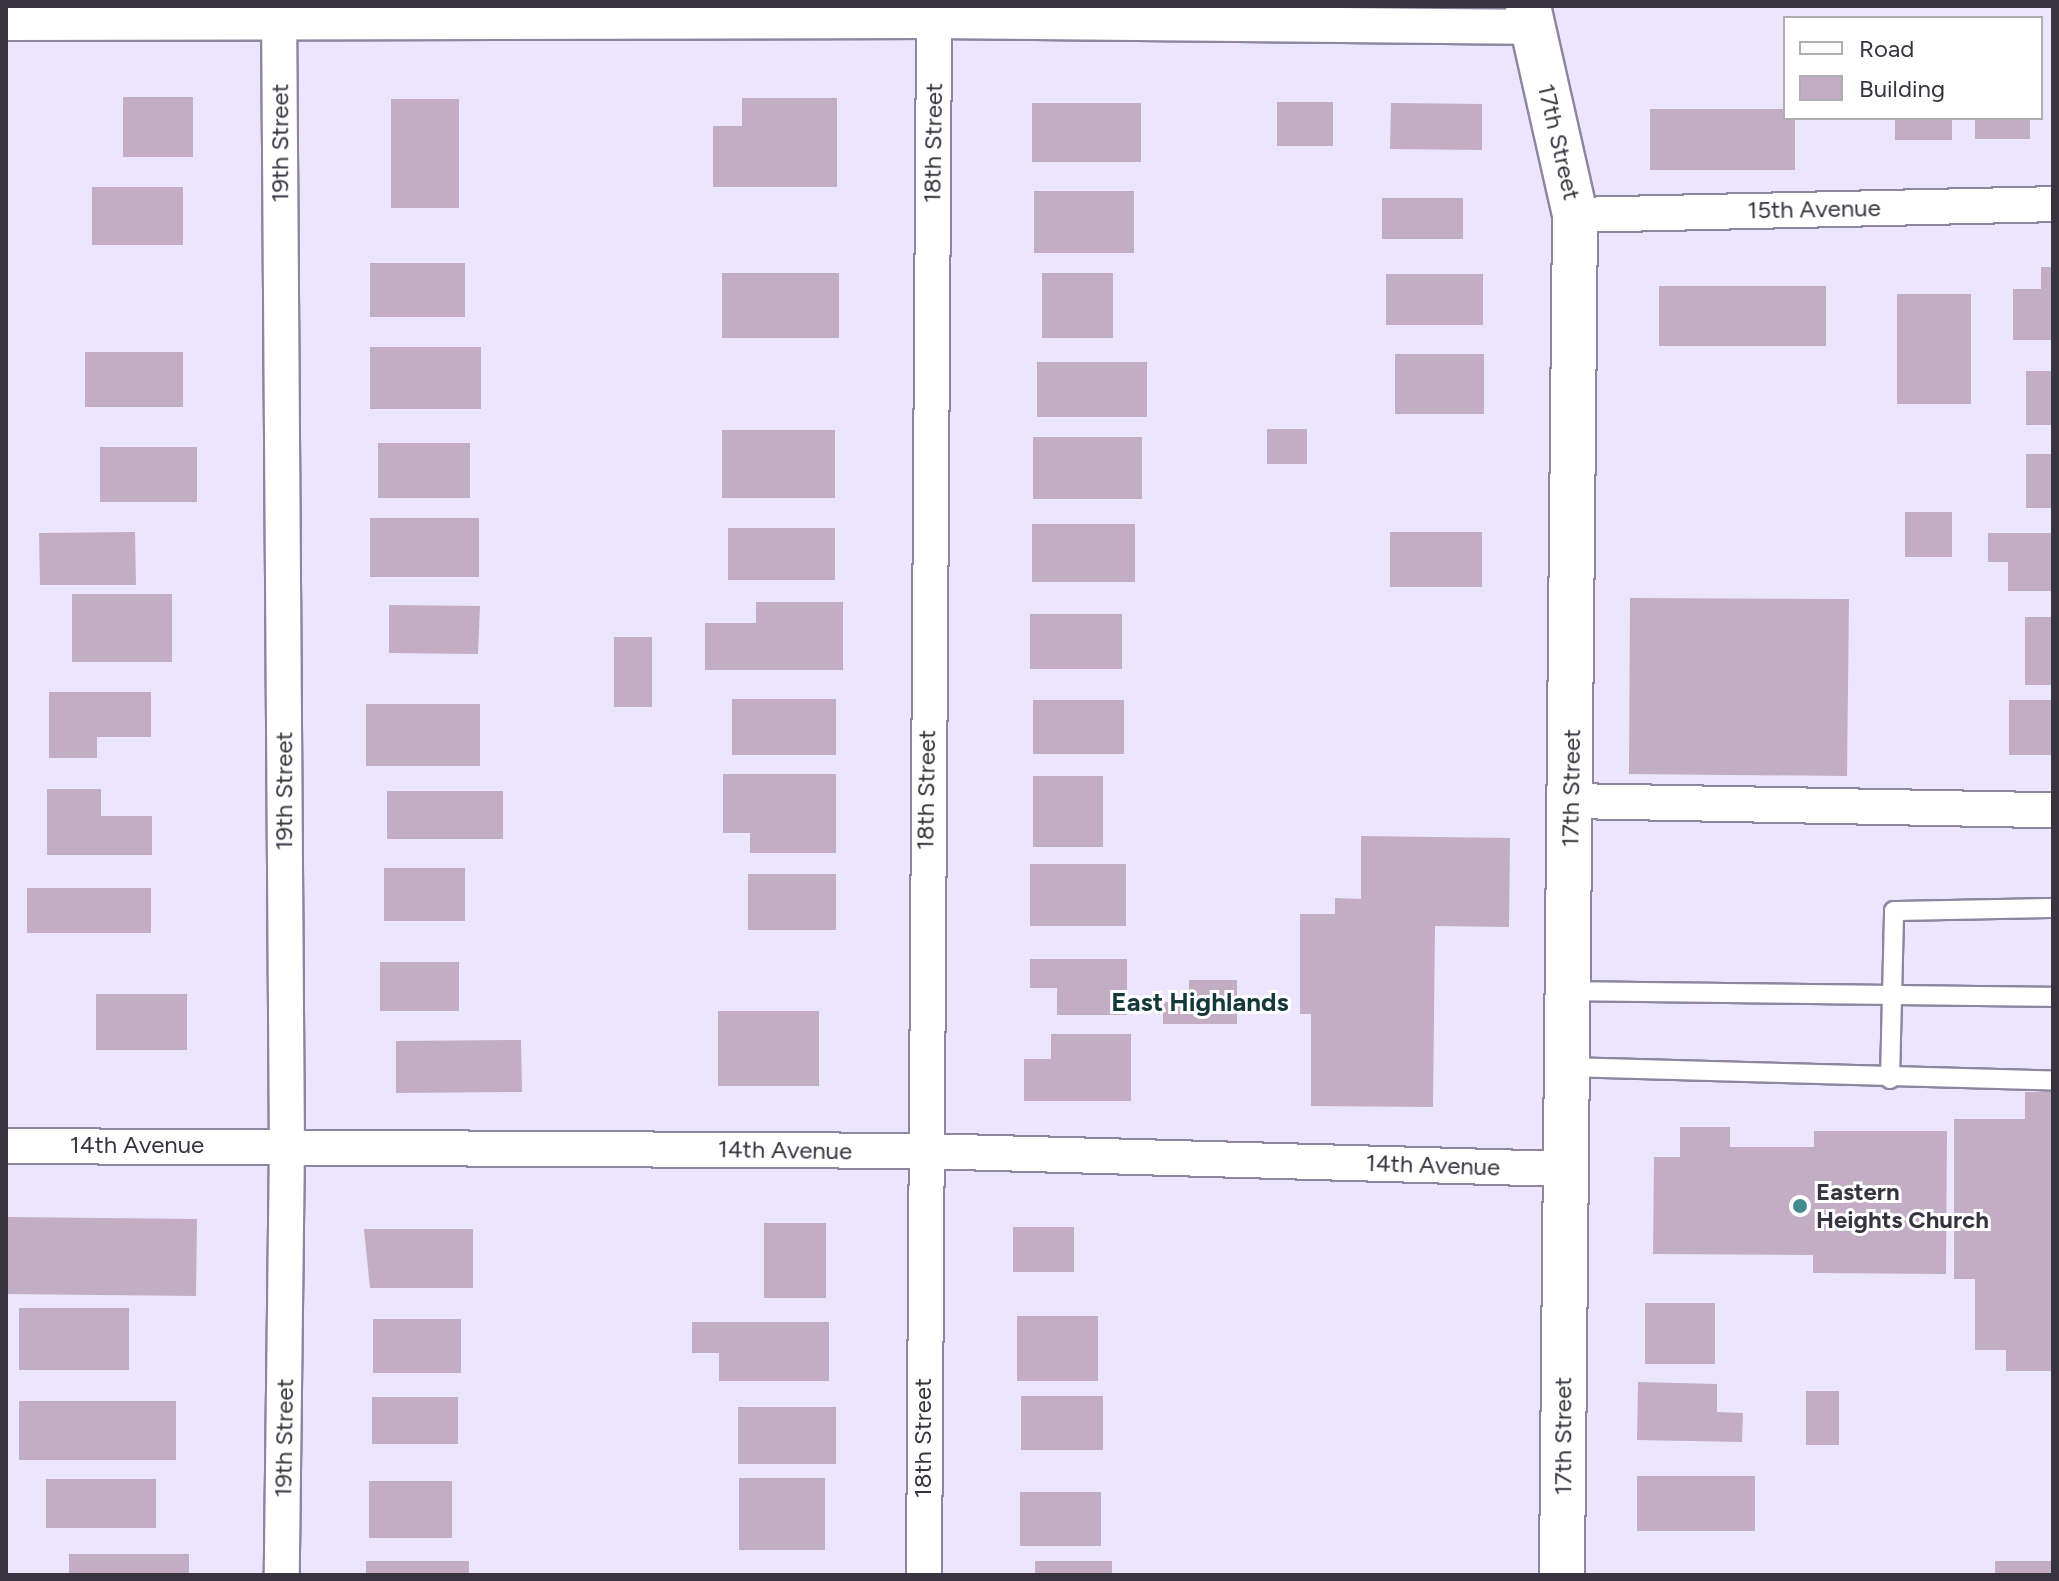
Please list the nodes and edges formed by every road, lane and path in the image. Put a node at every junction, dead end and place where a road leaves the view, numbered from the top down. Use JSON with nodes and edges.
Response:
{"nodes":[{"id":1,"x":934,"y":13,"type":"edge"},
{"id":2,"x":279,"y":16,"type":"edge"},
{"id":3,"x":1531,"y":16,"type":"edge"},
{"id":4,"x":6,"y":23,"type":"edge"},
{"id":5,"x":2053,"y":204,"type":"edge"},
{"id":6,"x":1575,"y":215,"type":"junction"},
{"id":7,"x":1571,"y":801,"type":"junction"},
{"id":8,"x":2053,"y":810,"type":"edge"},
{"id":9,"x":2053,"y":908,"type":"edge"},
{"id":10,"x":1568,"y":991,"type":"junction"},
{"id":11,"x":1893,"y":997,"type":"junction"},
{"id":12,"x":2053,"y":997,"type":"edge"},
{"id":13,"x":1566,"y":1067,"type":"junction"},
{"id":14,"x":1890,"y":1079,"type":"junction"},
{"id":15,"x":2053,"y":1081,"type":"edge"},
{"id":16,"x":287,"y":1144,"type":"junction"},
{"id":17,"x":6,"y":1146,"type":"edge"},
{"id":18,"x":923,"y":1151,"type":"junction"},
{"id":19,"x":1564,"y":1169,"type":"junction"},
{"id":20,"x":282,"y":1575,"type":"edge"},
{"id":21,"x":924,"y":1575,"type":"edge"},
{"id":22,"x":1562,"y":1575,"type":"edge"}],
"edges":[{"from":1,"to":2,"type":"street"},
{"from":1,"to":3,"type":"street"},
{"from":1,"to":18,"type":"street","name":"18th Street"},
{"from":2,"to":4,"type":"street"},
{"from":2,"to":16,"type":"street","name":"19th Street"},
{"from":3,"to":6,"type":"street","name":"17th Street"},
{"from":5,"to":6,"type":"street","name":"15th Avenue"},
{"from":6,"to":7,"type":"street","name":"17th Street"},
{"from":7,"to":8,"type":"street"},
{"from":7,"to":10,"type":"street","name":"17th Street"},
{"from":9,"to":11,"type":"lane"},
{"from":10,"to":11,"type":"lane"},
{"from":10,"to":13,"type":"street","name":"17th Street"},
{"from":11,"to":12,"type":"lane"},
{"from":11,"to":14,"type":"lane"},
{"from":13,"to":14,"type":"lane"},
{"from":13,"to":19,"type":"street","name":"17th Street"},
{"from":14,"to":15,"type":"lane"},
{"from":16,"to":17,"type":"street","name":"14th Avenue"},
{"from":16,"to":18,"type":"street","name":"14th Avenue"},
{"from":16,"to":20,"type":"street","name":"19th Street"},
{"from":18,"to":19,"type":"street","name":"14th Avenue"},
{"from":18,"to":21,"type":"street","name":"18th Street"},
{"from":19,"to":22,"type":"street","name":"17th Street"}]}
